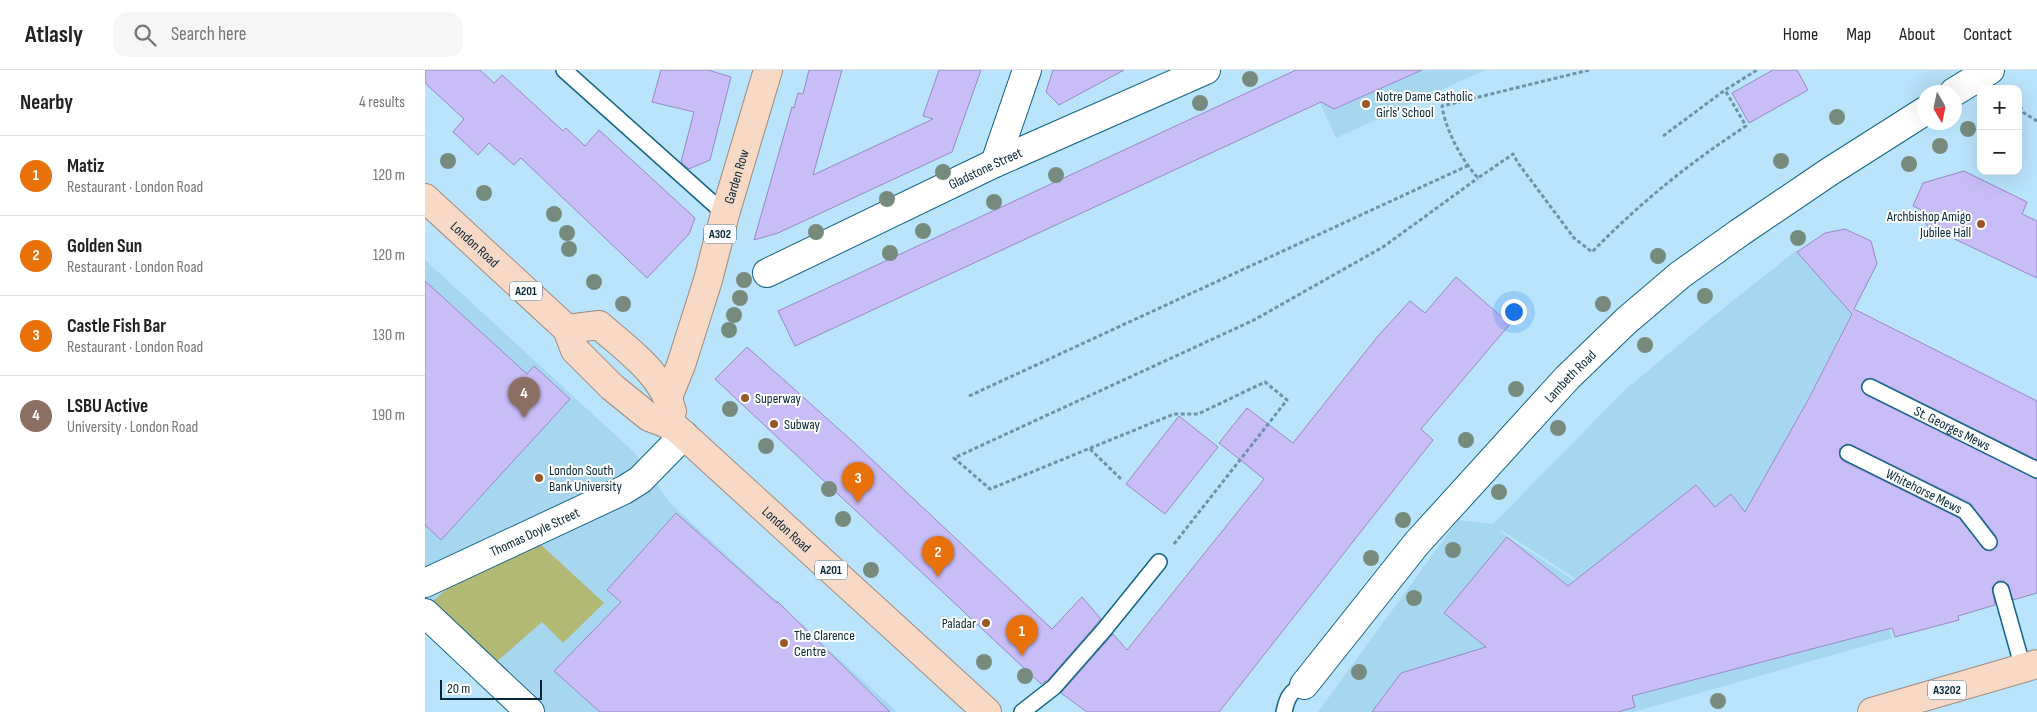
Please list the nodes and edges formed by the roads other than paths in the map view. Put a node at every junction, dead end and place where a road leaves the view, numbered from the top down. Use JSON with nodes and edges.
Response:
{"nodes":[{"id":1,"x":563,"y":70,"type":"edge"},
{"id":2,"x":768,"y":70,"type":"edge"},
{"id":3,"x":1027,"y":70,"type":"edge"},
{"id":4,"x":1207,"y":70,"type":"edge"},
{"id":5,"x":1990,"y":70,"type":"edge"},
{"id":6,"x":1962,"y":87,"type":"edge"},
{"id":7,"x":1917,"y":116,"type":"edge"},
{"id":8,"x":995,"y":163,"type":"junction"},
{"id":9,"x":425,"y":198,"type":"edge"},
{"id":10,"x":725,"y":214,"type":"junction"},
{"id":11,"x":767,"y":273,"type":"dead end"},
{"id":12,"x":567,"y":330,"type":"junction"},
{"id":13,"x":1870,"y":387,"type":"dead end"},
{"id":14,"x":669,"y":397,"type":"junction"},
{"id":15,"x":680,"y":431,"type":"junction"},
{"id":16,"x":1847,"y":453,"type":"dead end"},
{"id":17,"x":2037,"y":470,"type":"edge"},
{"id":18,"x":1989,"y":542,"type":"dead end"},
{"id":19,"x":1159,"y":562,"type":"road end"},
{"id":20,"x":425,"y":582,"type":"edge"},
{"id":21,"x":2001,"y":590,"type":"dead end"},
{"id":22,"x":425,"y":613,"type":"edge"},
{"id":23,"x":2030,"y":666,"type":"edge"},
{"id":24,"x":1304,"y":685,"type":"joint"},
{"id":25,"x":530,"y":712,"type":"edge"},
{"id":26,"x":987,"y":712,"type":"edge"},
{"id":27,"x":1022,"y":712,"type":"edge"},
{"id":28,"x":1284,"y":712,"type":"edge"},
{"id":29,"x":1872,"y":712,"type":"edge"}],
"edges":[{"from":1,"to":10,"type":"lane"},
{"from":2,"to":10,"type":"main road","name":"Garden Row","number":"A302"},
{"from":3,"to":8,"type":"street"},
{"from":4,"to":8,"type":"street","name":"Gladstone Street"},
{"from":5,"to":6,"type":"street"},
{"from":7,"to":24,"type":"street","name":"Lambeth Road"},
{"from":8,"to":11,"type":"street","name":"Gladstone Street"},
{"from":9,"to":12,"type":"main road","name":"London Road","number":"A201"},
{"from":10,"to":14,"type":"main road","name":"Garden Row","number":"A302"},
{"from":12,"to":14,"type":"main road"},
{"from":12,"to":15,"type":"main road","name":"London Road","number":"A201"},
{"from":13,"to":17,"type":"lane","name":"St. Georges Mews"},
{"from":14,"to":15,"type":"main road"},
{"from":15,"to":20,"type":"street","name":"Thomas Doyle Street"},
{"from":15,"to":26,"type":"main road","name":"London Road","number":"A201"},
{"from":16,"to":18,"type":"lane","name":"Whitehorse Mews"},
{"from":19,"to":27,"type":"lane"},
{"from":21,"to":23,"type":"lane"},
{"from":22,"to":25,"type":"street"},
{"from":23,"to":29,"type":"main road","number":"A3202"},
{"from":24,"to":28,"type":"lane","name":"Lambeth Road"}]}
